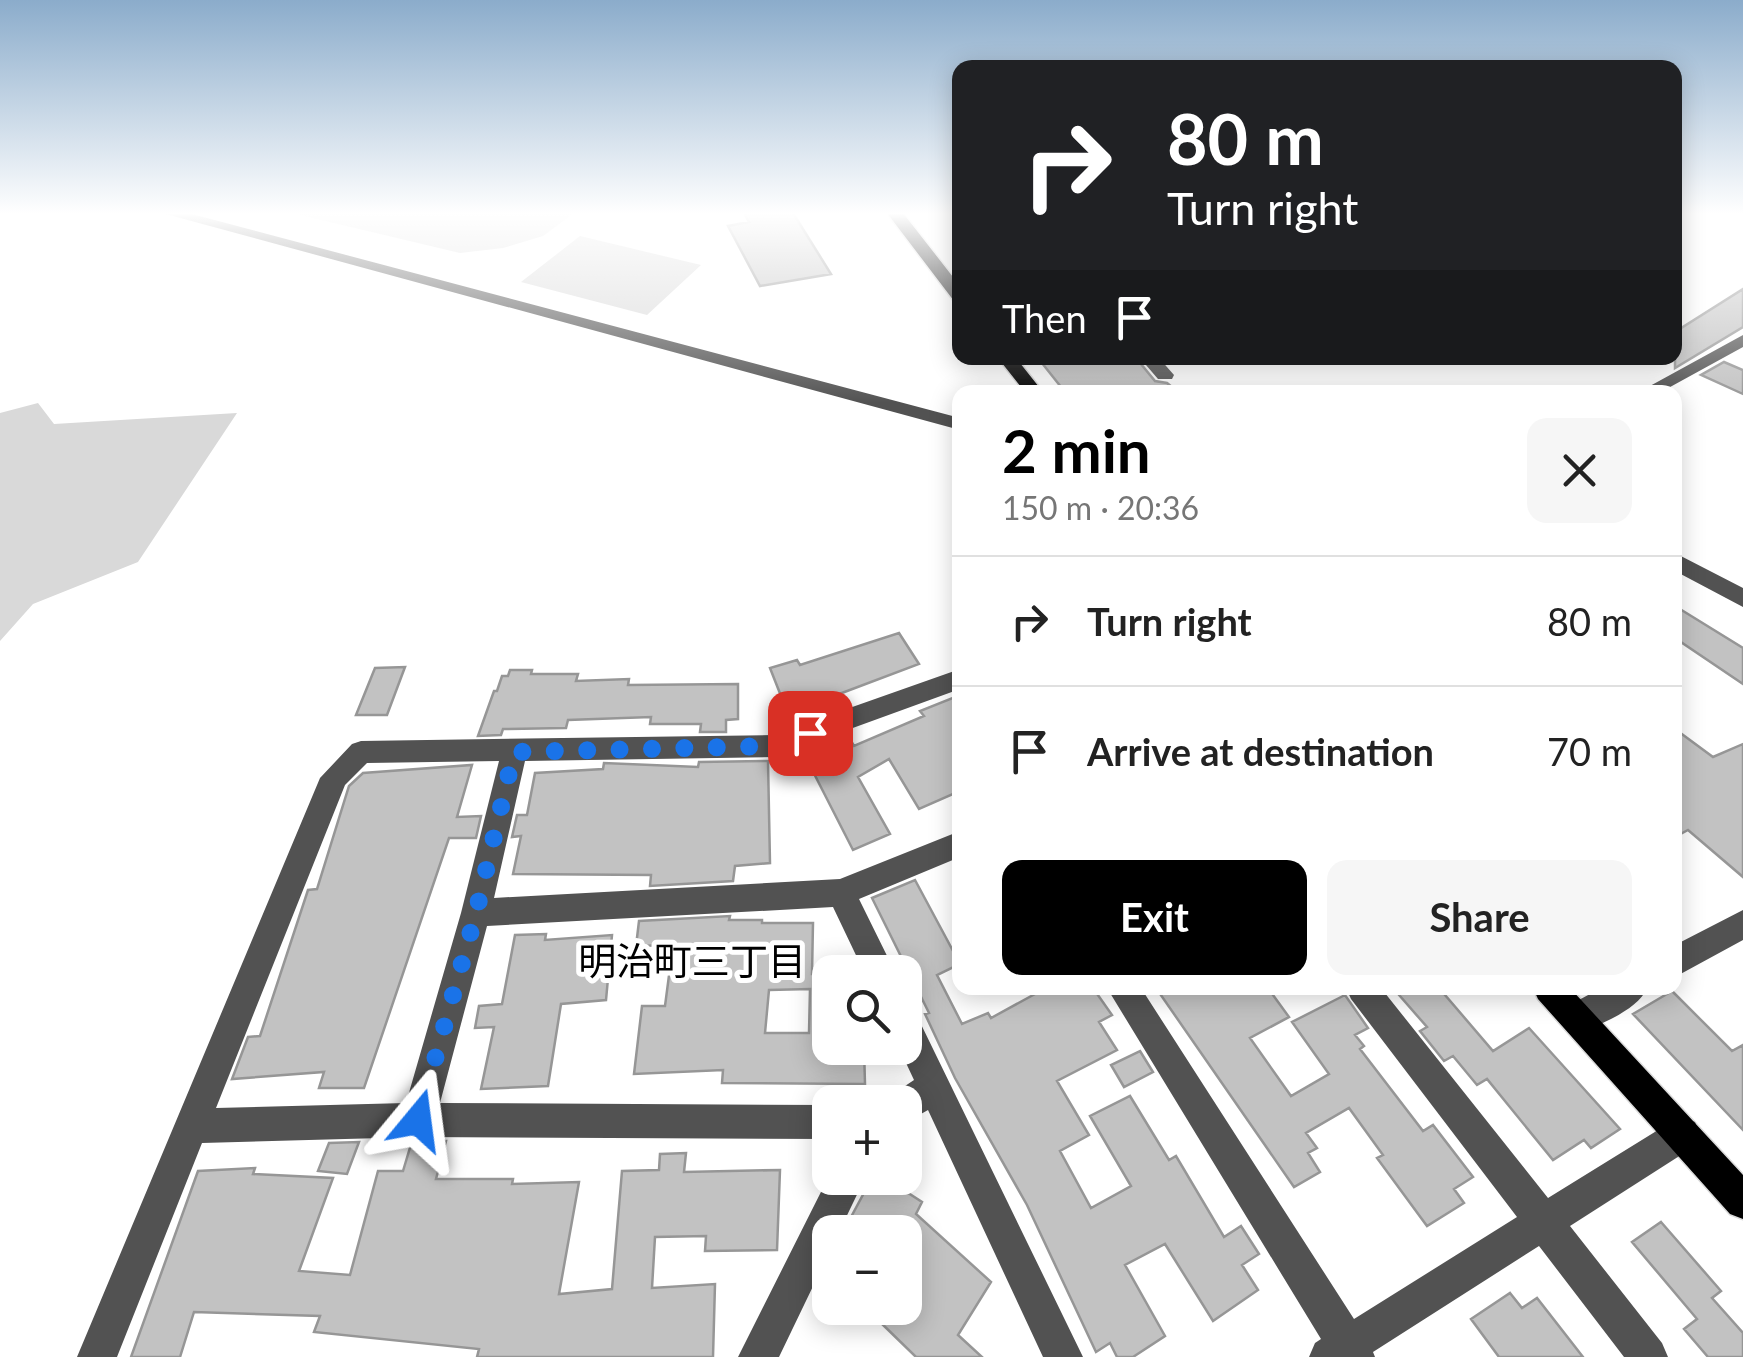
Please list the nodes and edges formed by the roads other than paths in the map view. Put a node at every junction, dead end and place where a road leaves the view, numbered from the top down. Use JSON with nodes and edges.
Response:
{"nodes":[{"id":1,"x":407,"y":276,"type":"edge"},
{"id":2,"x":1743,"y":340,"type":"edge"},
{"id":3,"x":1013,"y":365,"type":"edge"},
{"id":4,"x":1156,"y":365,"type":"edge"},
{"id":5,"x":1165,"y":375,"type":"dead end"},
{"id":6,"x":1028,"y":385,"type":"edge"},
{"id":7,"x":1661,"y":385,"type":"edge"},
{"id":8,"x":952,"y":422,"type":"edge"},
{"id":9,"x":1682,"y":566,"type":"edge"},
{"id":10,"x":1743,"y":598,"type":"edge"},
{"id":11,"x":952,"y":682,"type":"edge"},
{"id":12,"x":514,"y":752,"type":"junction"},
{"id":13,"x":952,"y":847,"type":"edge"},
{"id":14,"x":841,"y":892,"type":"junction"},
{"id":15,"x":476,"y":913,"type":"junction"},
{"id":16,"x":1743,"y":924,"type":"edge"},
{"id":17,"x":872,"y":955,"type":"edge"},
{"id":18,"x":1682,"y":958,"type":"edge"},
{"id":19,"x":1127,"y":995,"type":"edge"},
{"id":20,"x":1367,"y":995,"type":"edge"},
{"id":21,"x":1555,"y":995,"type":"edge"},
{"id":22,"x":1618,"y":995,"type":"edge"},
{"id":23,"x":1577,"y":1018,"type":"junction"},
{"id":24,"x":922,"y":1100,"type":"edge"},
{"id":25,"x":418,"y":1120,"type":"junction"},
{"id":26,"x":812,"y":1122,"type":"edge"},
{"id":27,"x":194,"y":1126,"type":"junction"},
{"id":28,"x":1684,"y":1134,"type":"junction"},
{"id":29,"x":839,"y":1195,"type":"edge"},
{"id":30,"x":1741,"y":1196,"type":"edge"},
{"id":31,"x":1544,"y":1222,"type":"junction"},
{"id":32,"x":1344,"y":1353,"type":"edge"},
{"id":33,"x":96,"y":1357,"type":"edge"},
{"id":34,"x":758,"y":1357,"type":"edge"},
{"id":35,"x":1063,"y":1357,"type":"edge"},
{"id":36,"x":1648,"y":1357,"type":"edge"}],
"edges":[{"from":1,"to":8,"type":"street"},
{"from":2,"to":7,"type":"street"},
{"from":3,"to":6,"type":"main road"},
{"from":4,"to":5,"type":"street"},
{"from":9,"to":10,"type":"street"},
{"from":11,"to":12,"type":"street"},
{"from":12,"to":15,"type":"street"},
{"from":12,"to":27,"type":"street"},
{"from":13,"to":14,"type":"street"},
{"from":14,"to":15,"type":"street"},
{"from":14,"to":17,"type":"street"},
{"from":15,"to":25,"type":"street"},
{"from":16,"to":18,"type":"street"},
{"from":19,"to":32,"type":"street"},
{"from":20,"to":31,"type":"street"},
{"from":21,"to":23,"type":"main road"},
{"from":22,"to":23,"type":"street"},
{"from":23,"to":28,"type":"main road"},
{"from":24,"to":35,"type":"street"},
{"from":25,"to":26,"type":"street"},
{"from":25,"to":27,"type":"street"},
{"from":27,"to":33,"type":"street"},
{"from":28,"to":30,"type":"main road"},
{"from":28,"to":31,"type":"street"},
{"from":29,"to":34,"type":"street"},
{"from":31,"to":32,"type":"street"},
{"from":31,"to":36,"type":"street"}]}
